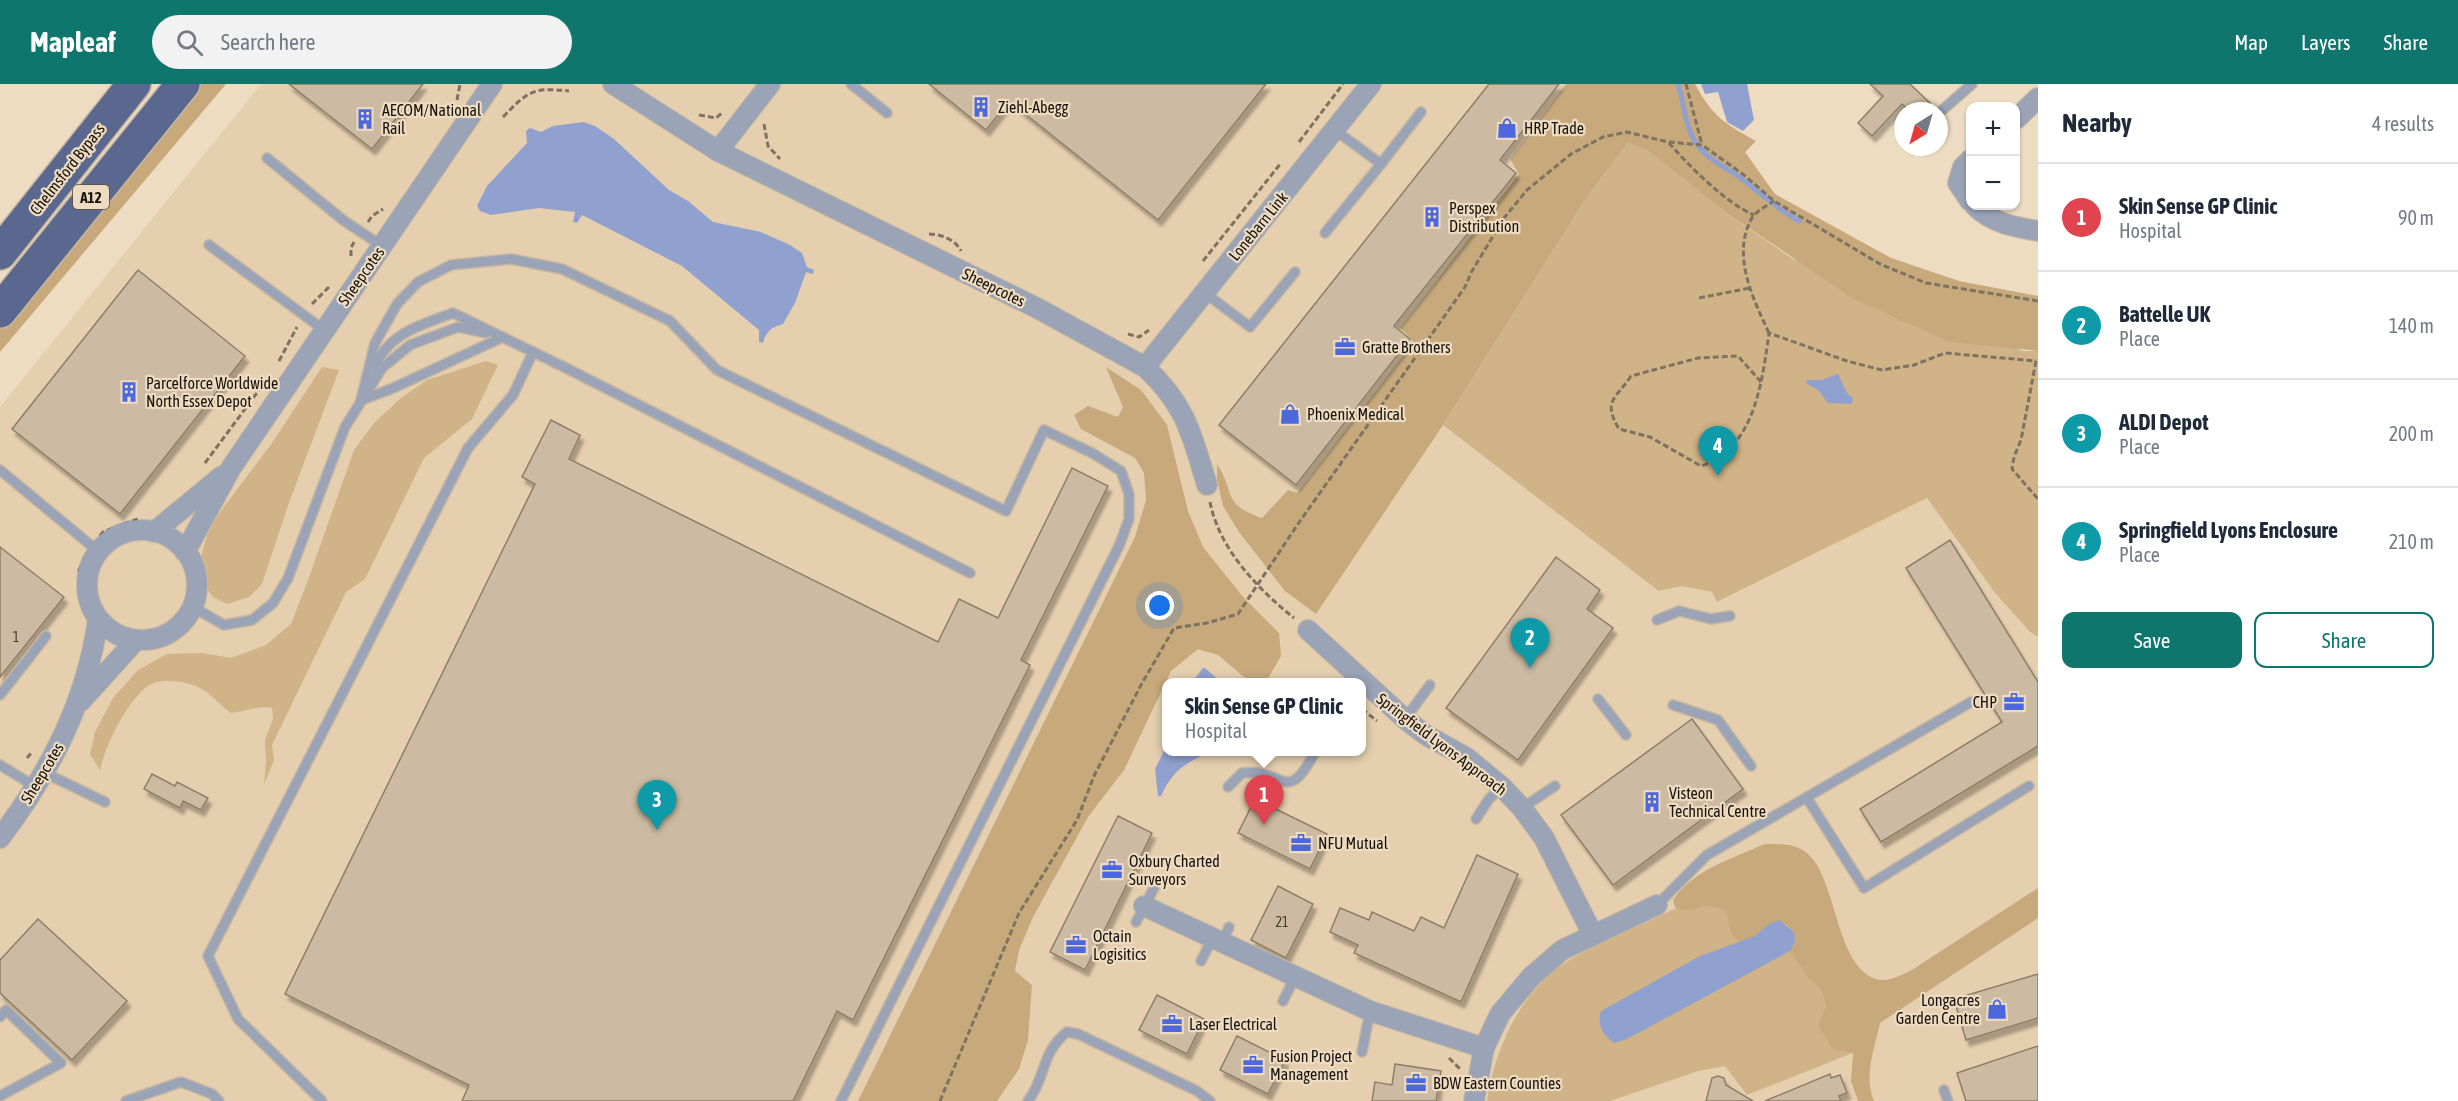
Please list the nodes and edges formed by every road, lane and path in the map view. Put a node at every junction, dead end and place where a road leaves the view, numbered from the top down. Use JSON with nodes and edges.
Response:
{"nodes":[{"id":1,"x":134,"y":84,"type":"edge"},
{"id":2,"x":183,"y":84,"type":"edge"},
{"id":3,"x":492,"y":84,"type":"edge"},
{"id":4,"x":613,"y":84,"type":"edge"},
{"id":5,"x":770,"y":84,"type":"edge"},
{"id":6,"x":851,"y":84,"type":"edge"},
{"id":7,"x":1343,"y":84,"type":"edge"},
{"id":8,"x":1371,"y":84,"type":"edge"},
{"id":9,"x":1686,"y":84,"type":"edge"},
{"id":10,"x":1972,"y":84,"type":"edge"},
{"id":11,"x":569,"y":91,"type":"dead end"},
{"id":12,"x":2038,"y":98,"type":"edge"},
{"id":13,"x":1948,"y":105,"type":"edge"},
{"id":14,"x":726,"y":109,"type":"dead end"},
{"id":15,"x":1421,"y":112,"type":"dead end"},
{"id":16,"x":693,"y":113,"type":"dead end"},
{"id":17,"x":887,"y":113,"type":"dead end"},
{"id":18,"x":2020,"y":114,"type":"edge"},
{"id":19,"x":503,"y":117,"type":"dead end"},
{"id":20,"x":1335,"y":130,"type":"junction"},
{"id":21,"x":1668,"y":142,"type":"junction"},
{"id":22,"x":1296,"y":145,"type":"dead end"},
{"id":23,"x":1702,"y":145,"type":"junction"},
{"id":24,"x":718,"y":151,"type":"junction"},
{"id":25,"x":1288,"y":154,"type":"dead end"},
{"id":26,"x":267,"y":158,"type":"dead end"},
{"id":27,"x":1381,"y":164,"type":"junction"},
{"id":28,"x":1966,"y":164,"type":"edge"},
{"id":29,"x":1966,"y":194,"type":"edge"},
{"id":30,"x":1774,"y":201,"type":"junction"},
{"id":31,"x":1979,"y":210,"type":"edge"},
{"id":32,"x":1754,"y":215,"type":"junction"},
{"id":33,"x":2038,"y":231,"type":"edge"},
{"id":34,"x":1325,"y":233,"type":"dead end"},
{"id":35,"x":209,"y":245,"type":"dead end"},
{"id":36,"x":382,"y":246,"type":"junction"},
{"id":37,"x":0,"y":253,"type":"edge"},
{"id":38,"x":1202,"y":262,"type":"dead end"},
{"id":39,"x":1295,"y":272,"type":"dead end"},
{"id":40,"x":1750,"y":288,"type":"junction"},
{"id":41,"x":1205,"y":293,"type":"junction"},
{"id":42,"x":1699,"y":298,"type":"dead end"},
{"id":43,"x":2038,"y":301,"type":"edge"},
{"id":44,"x":0,"y":311,"type":"edge"},
{"id":45,"x":324,"y":330,"type":"junction"},
{"id":46,"x":1150,"y":330,"type":"dead end"},
{"id":47,"x":293,"y":333,"type":"dead end"},
{"id":48,"x":1769,"y":333,"type":"junction"},
{"id":49,"x":1127,"y":334,"type":"dead end"},
{"id":50,"x":503,"y":337,"type":"junction"},
{"id":51,"x":533,"y":352,"type":"junction"},
{"id":52,"x":2037,"y":361,"type":"edge"},
{"id":53,"x":1145,"y":368,"type":"junction"},
{"id":54,"x":273,"y":369,"type":"dead end"},
{"id":55,"x":268,"y":378,"type":"dead end"},
{"id":56,"x":1761,"y":382,"type":"junction"},
{"id":57,"x":361,"y":400,"type":"junction"},
{"id":58,"x":203,"y":467,"type":"dead end"},
{"id":59,"x":231,"y":468,"type":"junction"},
{"id":60,"x":0,"y":470,"type":"edge"},
{"id":61,"x":1207,"y":485,"type":"joint"},
{"id":62,"x":2038,"y":499,"type":"edge"},
{"id":63,"x":148,"y":524,"type":"junction"},
{"id":64,"x":103,"y":532,"type":"dead end"},
{"id":65,"x":99,"y":552,"type":"junction"},
{"id":66,"x":185,"y":552,"type":"junction"},
{"id":67,"x":970,"y":573,"type":"dead end"},
{"id":68,"x":1257,"y":583,"type":"junction"},
{"id":69,"x":193,"y":608,"type":"junction"},
{"id":70,"x":1730,"y":616,"type":"dead end"},
{"id":71,"x":98,"y":619,"type":"junction"},
{"id":72,"x":1657,"y":620,"type":"dead end"},
{"id":73,"x":1308,"y":630,"type":"joint"},
{"id":74,"x":46,"y":636,"type":"dead end"},
{"id":75,"x":136,"y":640,"type":"junction"},
{"id":76,"x":1354,"y":678,"type":"edge"},
{"id":77,"x":1430,"y":685,"type":"dead end"},
{"id":78,"x":1366,"y":690,"type":"edge"},
{"id":79,"x":0,"y":694,"type":"edge"},
{"id":80,"x":1598,"y":699,"type":"dead end"},
{"id":81,"x":1971,"y":702,"type":"dead end"},
{"id":82,"x":77,"y":705,"type":"junction"},
{"id":83,"x":1673,"y":705,"type":"dead end"},
{"id":84,"x":1366,"y":712,"type":"edge"},
{"id":85,"x":1404,"y":719,"type":"junction"},
{"id":86,"x":1381,"y":724,"type":"dead end"},
{"id":87,"x":1626,"y":735,"type":"dead end"},
{"id":88,"x":1313,"y":756,"type":"edge"},
{"id":89,"x":0,"y":765,"type":"edge"},
{"id":90,"x":1751,"y":766,"type":"dead end"},
{"id":91,"x":41,"y":780,"type":"junction"},
{"id":92,"x":1554,"y":786,"type":"dead end"},
{"id":93,"x":2029,"y":786,"type":"dead end"},
{"id":94,"x":1228,"y":787,"type":"dead end"},
{"id":95,"x":1502,"y":787,"type":"junction"},
{"id":96,"x":1807,"y":798,"type":"junction"},
{"id":97,"x":105,"y":802,"type":"dead end"},
{"id":98,"x":1522,"y":808,"type":"junction"},
{"id":99,"x":1476,"y":819,"type":"dead end"},
{"id":100,"x":0,"y":838,"type":"edge"},
{"id":101,"x":1154,"y":888,"type":"dead end"},
{"id":102,"x":1657,"y":904,"type":"joint"},
{"id":103,"x":1140,"y":914,"type":"joint"},
{"id":104,"x":1593,"y":935,"type":"junction"},
{"id":105,"x":1221,"y":936,"type":"junction"},
{"id":106,"x":1201,"y":961,"type":"dead end"},
{"id":107,"x":1295,"y":977,"type":"junction"},
{"id":108,"x":1283,"y":1001,"type":"dead end"},
{"id":109,"x":1370,"y":1011,"type":"junction"},
{"id":110,"x":0,"y":1017,"type":"edge"},
{"id":111,"x":1484,"y":1048,"type":"junction"},
{"id":112,"x":1362,"y":1052,"type":"dead end"},
{"id":113,"x":1448,"y":1057,"type":"dead end"},
{"id":114,"x":1462,"y":1079,"type":"dead end"},
{"id":115,"x":1944,"y":1090,"type":"dead end"},
{"id":116,"x":0,"y":1096,"type":"edge"},
{"id":117,"x":126,"y":1101,"type":"edge"},
{"id":118,"x":219,"y":1101,"type":"edge"},
{"id":119,"x":322,"y":1101,"type":"edge"},
{"id":120,"x":841,"y":1101,"type":"edge"},
{"id":121,"x":940,"y":1101,"type":"edge"},
{"id":122,"x":1028,"y":1101,"type":"edge"},
{"id":123,"x":1210,"y":1101,"type":"edge"},
{"id":124,"x":1474,"y":1101,"type":"edge"},
{"id":125,"x":1948,"y":1101,"type":"edge"}],
"edges":[{"from":1,"to":37,"type":"highway","name":"Chelmsford Bypass","number":"A12"},
{"from":2,"to":44,"type":"highway","number":"A12"},
{"from":3,"to":36,"type":"street","name":"Sheepcotes"},
{"from":4,"to":24,"type":"street","name":"Sheepcotes"},
{"from":5,"to":24,"type":"street"},
{"from":6,"to":17,"type":"lane"},
{"from":7,"to":22,"type":"path"},
{"from":8,"to":20,"type":"street","name":"Lonebarn Link"},
{"from":9,"to":23,"type":"path"},
{"from":10,"to":13,"type":"lane"},
{"from":11,"to":19,"type":"path"},
{"from":12,"to":18,"type":"street"},
{"from":14,"to":16,"type":"path"},
{"from":15,"to":27,"type":"lane"},
{"from":20,"to":27,"type":"lane"},
{"from":20,"to":41,"type":"street","name":"Lonebarn Link"},
{"from":21,"to":23,"type":"path"},
{"from":21,"to":32,"type":"path"},
{"from":21,"to":68,"type":"path"},
{"from":23,"to":30,"type":"path"},
{"from":24,"to":53,"type":"street","name":"Sheepcotes"},
{"from":25,"to":38,"type":"path"},
{"from":26,"to":36,"type":"lane"},
{"from":27,"to":34,"type":"lane"},
{"from":28,"to":29,"type":"street"},
{"from":30,"to":32,"type":"path"},
{"from":30,"to":43,"type":"path"},
{"from":31,"to":33,"type":"street"},
{"from":32,"to":40,"type":"path"},
{"from":35,"to":45,"type":"lane"},
{"from":36,"to":45,"type":"street","name":"Sheepcotes"},
{"from":39,"to":41,"type":"lane"},
{"from":40,"to":42,"type":"path"},
{"from":40,"to":48,"type":"path"},
{"from":41,"to":53,"type":"street","name":"Lonebarn Link"},
{"from":45,"to":59,"type":"street","name":"Sheepcotes"},
{"from":46,"to":49,"type":"path"},
{"from":47,"to":54,"type":"path"},
{"from":48,"to":52,"type":"path"},
{"from":48,"to":56,"type":"path"},
{"from":50,"to":51,"type":"lane"},
{"from":50,"to":57,"type":"lane"},
{"from":50,"to":57,"type":"lane"},
{"from":50,"to":57,"type":"lane"},
{"from":51,"to":67,"type":"lane"},
{"from":51,"to":119,"type":"lane"},
{"from":52,"to":62,"type":"path"},
{"from":53,"to":61,"type":"street","name":"Sheepcotes"},
{"from":55,"to":58,"type":"path"},
{"from":56,"to":56,"type":"path"},
{"from":57,"to":69,"type":"lane"},
{"from":57,"to":120,"type":"lane"},
{"from":59,"to":63,"type":"street","name":"Sheepcotes"},
{"from":59,"to":66,"type":"street","name":"Sheepcotes"},
{"from":60,"to":65,"type":"lane"},
{"from":61,"to":68,"type":"path"},
{"from":63,"to":64,"type":"path"},
{"from":63,"to":65,"type":"street"},
{"from":63,"to":66,"type":"street"},
{"from":65,"to":71,"type":"street","name":"Sheepcotes"},
{"from":66,"to":69,"type":"street"},
{"from":68,"to":73,"type":"path"},
{"from":68,"to":121,"type":"path"},
{"from":69,"to":75,"type":"street"},
{"from":70,"to":72,"type":"lane"},
{"from":71,"to":75,"type":"street"},
{"from":71,"to":82,"type":"street","name":"Sheepcotes"},
{"from":73,"to":76,"type":"street","name":"Springfield Lyons Approach"},
{"from":74,"to":79,"type":"lane"},
{"from":75,"to":82,"type":"street","name":"Sheepcotes"},
{"from":77,"to":85,"type":"lane"},
{"from":78,"to":85,"type":"street","name":"Springfield Lyons Approach"},
{"from":80,"to":87,"type":"lane"},
{"from":81,"to":96,"type":"lane"},
{"from":82,"to":91,"type":"street","name":"Sheepcotes"},
{"from":83,"to":90,"type":"lane"},
{"from":84,"to":86,"type":"path"},
{"from":85,"to":95,"type":"street","name":"Springfield Lyons Approach"},
{"from":88,"to":94,"type":"lane"},
{"from":89,"to":91,"type":"lane"},
{"from":91,"to":97,"type":"lane"},
{"from":91,"to":100,"type":"street","name":"Sheepcotes"},
{"from":92,"to":98,"type":"lane"},
{"from":93,"to":96,"type":"lane"},
{"from":95,"to":98,"type":"street","name":"Springfield Lyons Approach"},
{"from":95,"to":99,"type":"lane"},
{"from":96,"to":102,"type":"lane"},
{"from":98,"to":104,"type":"street","name":"Springfield Lyons Approach"},
{"from":101,"to":103,"type":"lane"},
{"from":102,"to":104,"type":"street"},
{"from":103,"to":105,"type":"street"},
{"from":104,"to":111,"type":"street"},
{"from":105,"to":106,"type":"lane"},
{"from":105,"to":107,"type":"street"},
{"from":107,"to":108,"type":"lane"},
{"from":107,"to":109,"type":"street"},
{"from":109,"to":111,"type":"street"},
{"from":109,"to":112,"type":"lane"},
{"from":110,"to":116,"type":"lane"},
{"from":111,"to":124,"type":"street"},
{"from":113,"to":114,"type":"path"},
{"from":115,"to":125,"type":"lane"},
{"from":117,"to":118,"type":"lane"},
{"from":122,"to":123,"type":"lane"}]}
